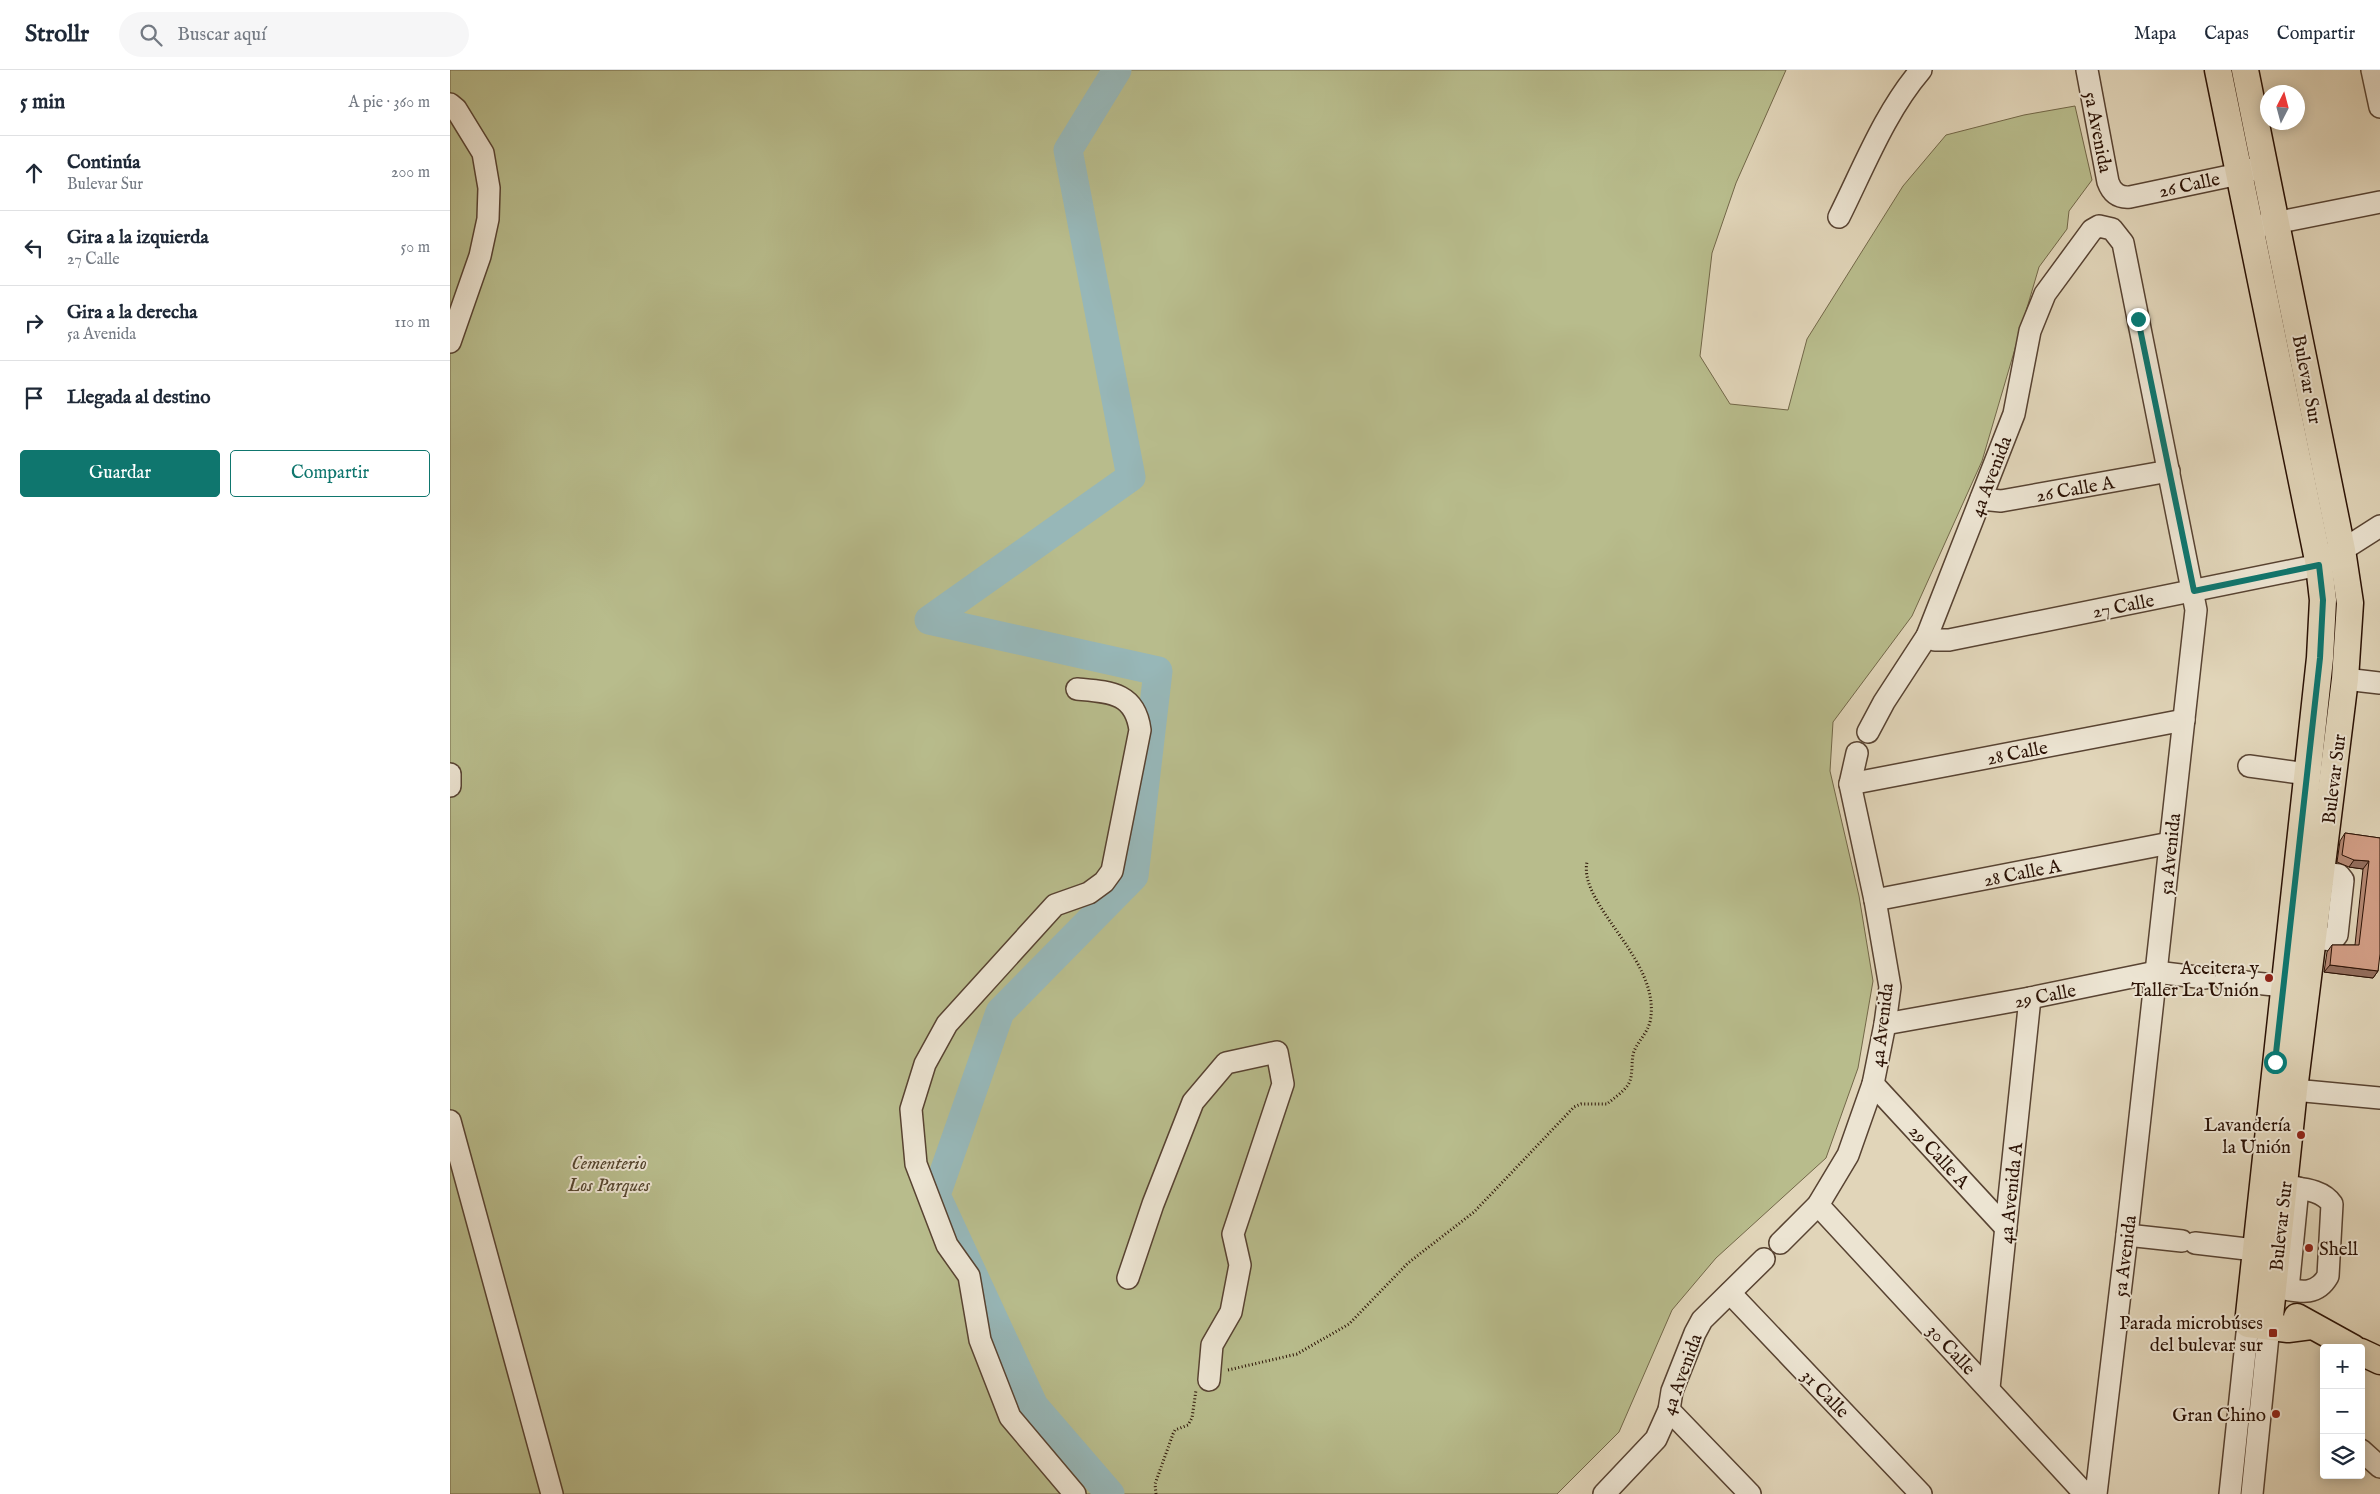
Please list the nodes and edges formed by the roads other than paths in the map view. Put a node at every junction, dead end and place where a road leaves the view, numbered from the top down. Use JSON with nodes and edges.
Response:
{"nodes":[{"id":1,"x":1921,"y":70,"type":"edge"},
{"id":2,"x":2087,"y":70,"type":"edge"},
{"id":3,"x":2218,"y":70,"type":"edge"},
{"id":4,"x":2245,"y":70,"type":"edge"},
{"id":5,"x":2372,"y":70,"type":"edge"},
{"id":6,"x":450,"y":104,"type":"edge"},
{"id":7,"x":2380,"y":107,"type":"edge"},
{"id":8,"x":2264,"y":165,"type":"junction"},
{"id":9,"x":2239,"y":174,"type":"junction"},
{"id":10,"x":2115,"y":193,"type":"joint"},
{"id":11,"x":2380,"y":202,"type":"edge"},
{"id":12,"x":1840,"y":217,"type":"dead end"},
{"id":13,"x":2277,"y":223,"type":"junction"},
{"id":14,"x":2106,"y":227,"type":"joint"},
{"id":15,"x":2250,"y":228,"type":"junction"},
{"id":16,"x":450,"y":342,"type":"edge"},
{"id":17,"x":2169,"y":471,"type":"junction"},
{"id":18,"x":1981,"y":499,"type":"junction"},
{"id":19,"x":2380,"y":526,"type":"edge"},
{"id":20,"x":2342,"y":550,"type":"junction"},
{"id":21,"x":2319,"y":565,"type":"junction"},
{"id":22,"x":2194,"y":591,"type":"junction"},
{"id":23,"x":1928,"y":636,"type":"junction"},
{"id":24,"x":2346,"y":679,"type":"junction"},
{"id":25,"x":2380,"y":683,"type":"edge"},
{"id":26,"x":1077,"y":689,"type":"dead end"},
{"id":27,"x":2184,"y":720,"type":"junction"},
{"id":28,"x":1868,"y":732,"type":"dead end"},
{"id":29,"x":1856,"y":754,"type":"dead end"},
{"id":30,"x":2249,"y":766,"type":"dead end"},
{"id":31,"x":450,"y":774,"type":"edge"},
{"id":32,"x":2307,"y":774,"type":"junction"},
{"id":33,"x":1850,"y":784,"type":"junction"},
{"id":34,"x":450,"y":786,"type":"edge"},
{"id":35,"x":2170,"y":843,"type":"junction"},
{"id":36,"x":1874,"y":900,"type":"junction"},
{"id":37,"x":2156,"y":972,"type":"junction"},
{"id":38,"x":2284,"y":986,"type":"junction"},
{"id":39,"x":2030,"y":998,"type":"junction"},
{"id":40,"x":1885,"y":1024,"type":"junction"},
{"id":41,"x":1874,"y":1084,"type":"junction"},
{"id":42,"x":2294,"y":1090,"type":"junction"},
{"id":43,"x":2380,"y":1098,"type":"edge"},
{"id":44,"x":450,"y":1122,"type":"edge"},
{"id":45,"x":2291,"y":1187,"type":"junction"},
{"id":46,"x":1818,"y":1205,"type":"junction"},
{"id":47,"x":2006,"y":1228,"type":"junction"},
{"id":48,"x":2127,"y":1236,"type":"junction"},
{"id":49,"x":1780,"y":1243,"type":"dead end"},
{"id":50,"x":2255,"y":1250,"type":"junction"},
{"id":51,"x":1764,"y":1259,"type":"dead end"},
{"id":52,"x":1128,"y":1278,"type":"dead end"},
{"id":53,"x":1730,"y":1293,"type":"junction"},
{"id":54,"x":2267,"y":1304,"type":"junction"},
{"id":55,"x":2346,"y":1344,"type":"edge"},
{"id":56,"x":2365,"y":1354,"type":"edge"},
{"id":57,"x":2380,"y":1361,"type":"edge"},
{"id":58,"x":1209,"y":1380,"type":"road end"},
{"id":59,"x":1989,"y":1388,"type":"junction"},
{"id":60,"x":1669,"y":1410,"type":"junction"},
{"id":61,"x":2365,"y":1454,"type":"edge"},
{"id":62,"x":2380,"y":1467,"type":"edge"},
{"id":63,"x":552,"y":1494,"type":"edge"},
{"id":64,"x":1074,"y":1494,"type":"edge"},
{"id":65,"x":1604,"y":1494,"type":"edge"},
{"id":66,"x":1750,"y":1494,"type":"edge"},
{"id":67,"x":1921,"y":1494,"type":"edge"},
{"id":68,"x":2085,"y":1494,"type":"edge"},
{"id":69,"x":2096,"y":1494,"type":"edge"},
{"id":70,"x":2230,"y":1494,"type":"edge"},
{"id":71,"x":2252,"y":1494,"type":"edge"}],
"edges":[{"from":1,"to":12,"type":"street"},
{"from":2,"to":10,"type":"street","name":"5a Avenida"},
{"from":3,"to":9,"type":"main road","name":"Bulevar Sur"},
{"from":4,"to":8,"type":"main road","name":"Bulevar Sur"},
{"from":5,"to":7,"type":"street"},
{"from":6,"to":16,"type":"street"},
{"from":8,"to":9,"type":"street","name":"26 Calle"},
{"from":8,"to":13,"type":"main road","name":"Bulevar Sur"},
{"from":9,"to":10,"type":"street","name":"26 Calle"},
{"from":9,"to":15,"type":"main road","name":"Bulevar Sur"},
{"from":11,"to":13,"type":"street"},
{"from":13,"to":15,"type":"street"},
{"from":13,"to":20,"type":"main road","name":"Bulevar Sur"},
{"from":14,"to":17,"type":"street","name":"5a Avenida"},
{"from":14,"to":18,"type":"street","name":"4a Avenida"},
{"from":15,"to":21,"type":"main road","name":"Bulevar Sur"},
{"from":17,"to":18,"type":"street","name":"26 Calle A"},
{"from":17,"to":22,"type":"street","name":"5a Avenida"},
{"from":18,"to":23,"type":"street","name":"4a Avenida"},
{"from":19,"to":20,"type":"street"},
{"from":20,"to":21,"type":"street"},
{"from":20,"to":24,"type":"main road","name":"Bulevar Sur"},
{"from":21,"to":22,"type":"street","name":"27 Calle"},
{"from":21,"to":32,"type":"main road","name":"Bulevar Sur"},
{"from":22,"to":23,"type":"street","name":"27 Calle"},
{"from":22,"to":27,"type":"street","name":"5a Avenida"},
{"from":23,"to":28,"type":"street","name":"4a Avenida"},
{"from":24,"to":25,"type":"street"},
{"from":24,"to":42,"type":"main road","name":"Bulevar Sur"},
{"from":26,"to":64,"type":"street"},
{"from":27,"to":33,"type":"street","name":"28 Calle"},
{"from":27,"to":35,"type":"street","name":"5a Avenida"},
{"from":29,"to":33,"type":"street","name":"4a Avenida"},
{"from":30,"to":32,"type":"street"},
{"from":31,"to":34,"type":"street"},
{"from":32,"to":38,"type":"main road","name":"Bulevar Sur"},
{"from":33,"to":36,"type":"street","name":"4a Avenida"},
{"from":35,"to":36,"type":"street","name":"28 Calle A"},
{"from":35,"to":37,"type":"street","name":"5a Avenida"},
{"from":36,"to":40,"type":"street","name":"4a Avenida"},
{"from":37,"to":38,"type":"street","name":"29 Calle"},
{"from":37,"to":39,"type":"street","name":"29 Calle"},
{"from":37,"to":48,"type":"street","name":"5a Avenida"},
{"from":38,"to":50,"type":"main road","name":"Bulevar Sur"},
{"from":39,"to":40,"type":"street","name":"29 Calle"},
{"from":39,"to":47,"type":"street","name":"4a Avenida A"},
{"from":40,"to":41,"type":"street","name":"4a Avenida"},
{"from":41,"to":46,"type":"street","name":"4a Avenida"},
{"from":41,"to":47,"type":"street","name":"29 Calle A"},
{"from":42,"to":43,"type":"street"},
{"from":42,"to":45,"type":"main road","name":"Bulevar Sur"},
{"from":44,"to":63,"type":"street"},
{"from":45,"to":54,"type":"main road","name":"Bulevar Sur"},
{"from":45,"to":54,"type":"street"},
{"from":46,"to":49,"type":"street","name":"4a Avenida"},
{"from":46,"to":59,"type":"street","name":"30 Calle"},
{"from":47,"to":59,"type":"street","name":"4a Avenida A"},
{"from":48,"to":50,"type":"street"},
{"from":48,"to":69,"type":"street","name":"5a Avenida"},
{"from":50,"to":54,"type":"main road","name":"Bulevar Sur"},
{"from":51,"to":53,"type":"street","name":"4a Avenida"},
{"from":52,"to":58,"type":"street"},
{"from":53,"to":60,"type":"street","name":"4a Avenida"},
{"from":53,"to":67,"type":"street","name":"31 Calle"},
{"from":54,"to":55,"type":"main road"},
{"from":54,"to":70,"type":"street","name":"Bulevar Sur"},
{"from":54,"to":71,"type":"street","name":"Bulevar Sur"},
{"from":56,"to":57,"type":"main road"},
{"from":59,"to":68,"type":"street","name":"30 Calle"},
{"from":60,"to":65,"type":"street","name":"4a Avenida"},
{"from":60,"to":66,"type":"street"},
{"from":61,"to":62,"type":"street"}]}
